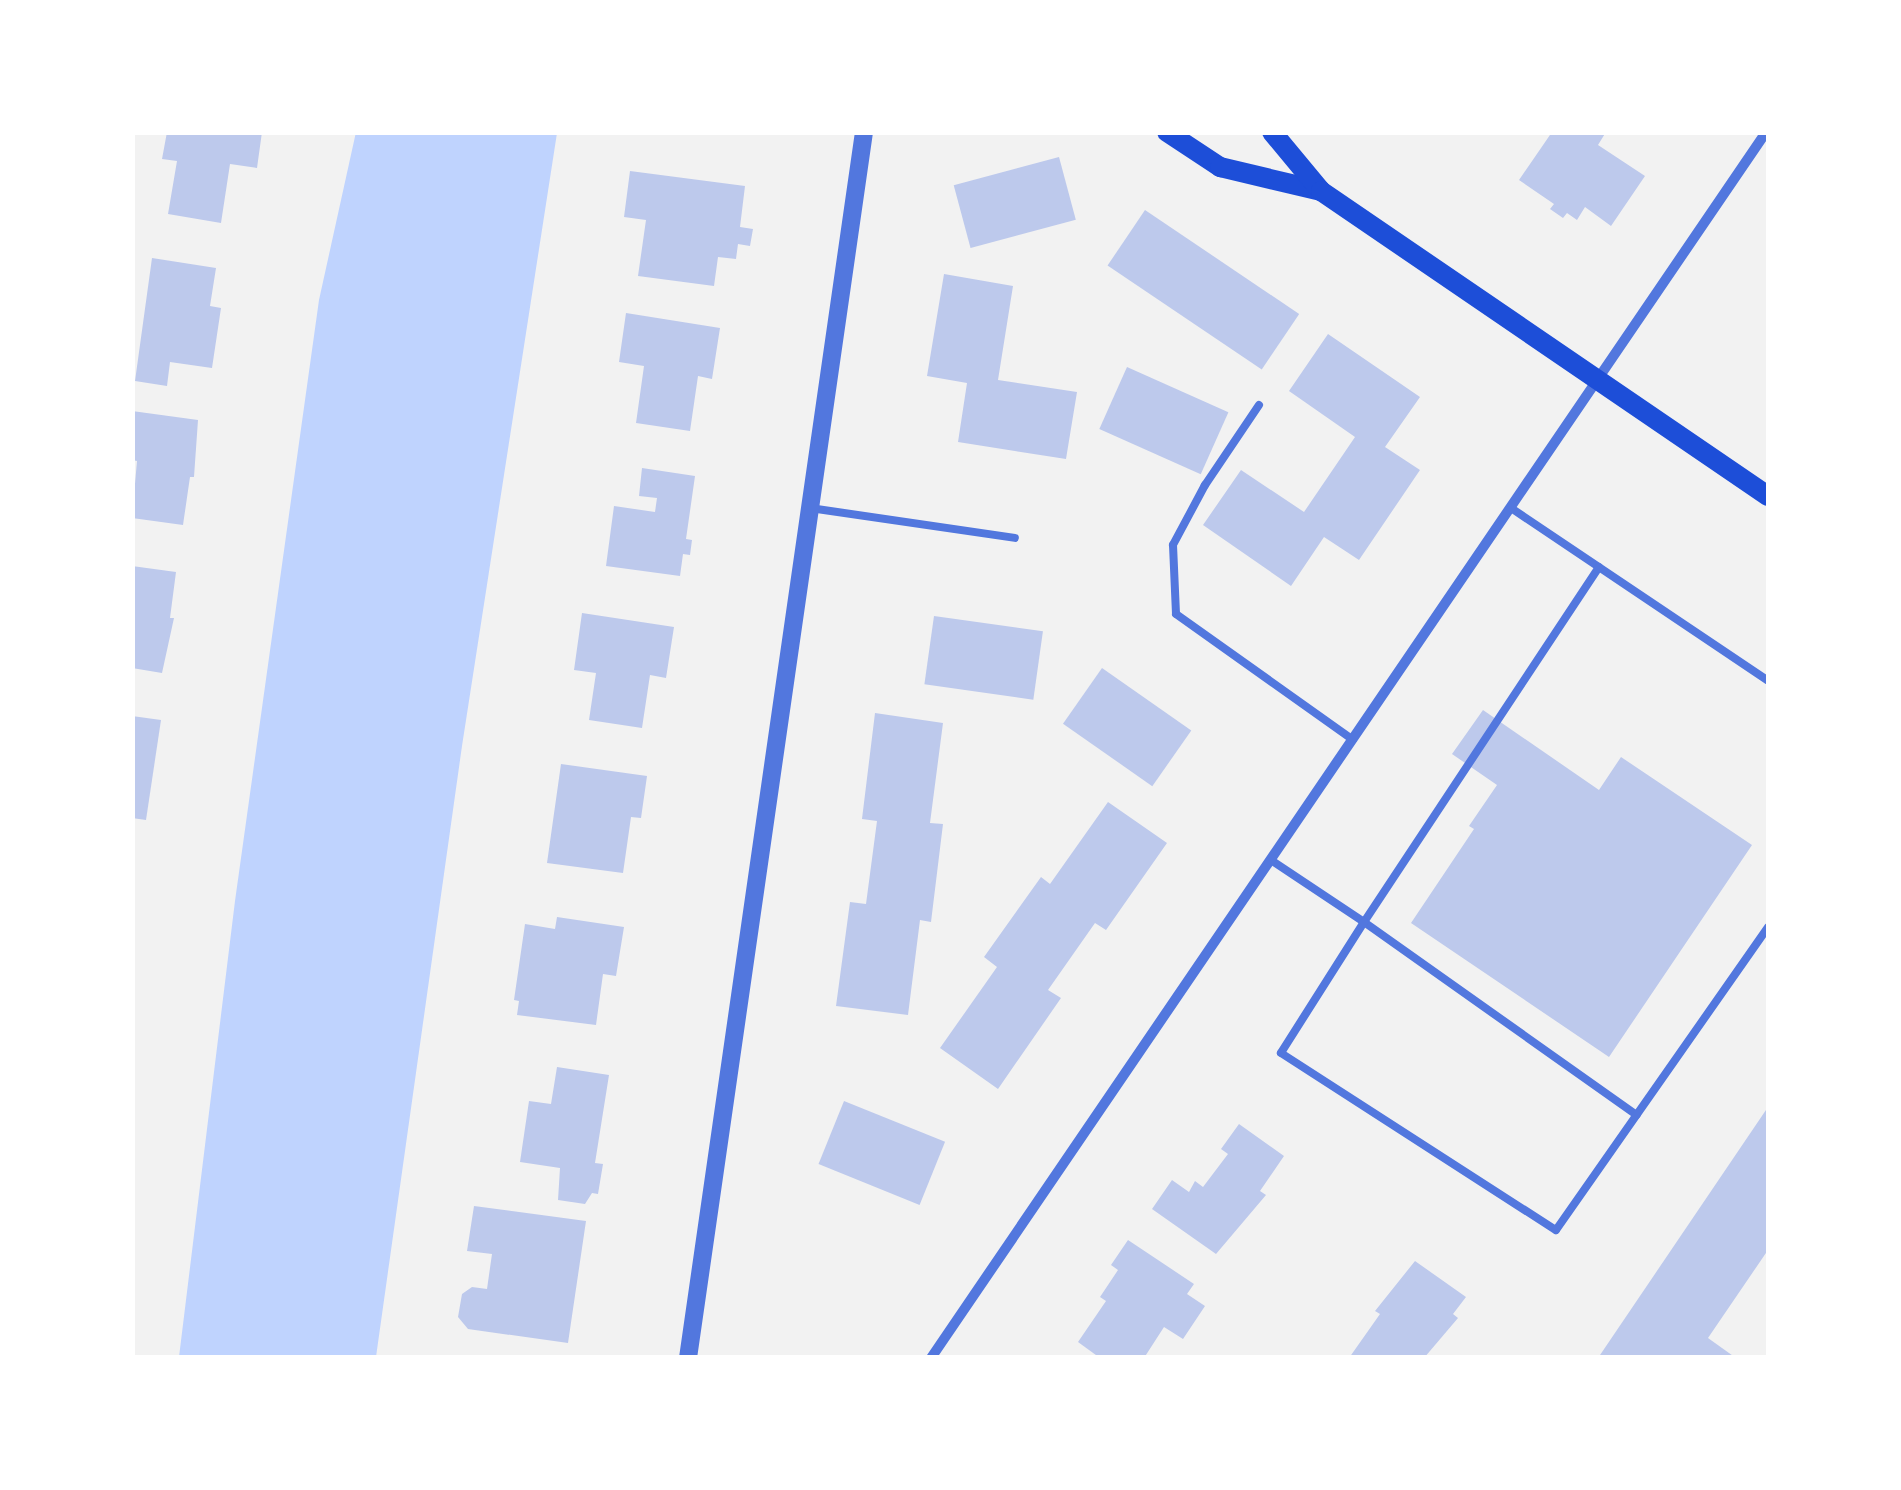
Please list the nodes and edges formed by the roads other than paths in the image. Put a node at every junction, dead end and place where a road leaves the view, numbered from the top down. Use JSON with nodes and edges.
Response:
{"nodes":[{"id":1,"x":864,"y":132,"type":"edge"},
{"id":2,"x":1168,"y":132,"type":"edge"},
{"id":3,"x":1272,"y":132,"type":"edge"},
{"id":4,"x":1766,"y":132,"type":"edge"},
{"id":5,"x":1321,"y":191,"type":"junction"},
{"id":6,"x":1596,"y":382,"type":"junction"},
{"id":7,"x":1259,"y":405,"type":"dead end"},
{"id":8,"x":1768,"y":496,"type":"edge"},
{"id":9,"x":810,"y":508,"type":"junction"},
{"id":10,"x":1511,"y":508,"type":"junction"},
{"id":11,"x":1015,"y":538,"type":"dead end"},
{"id":12,"x":1599,"y":567,"type":"junction"},
{"id":13,"x":1768,"y":681,"type":"edge"},
{"id":14,"x":1353,"y":740,"type":"junction"},
{"id":15,"x":1272,"y":860,"type":"junction"},
{"id":16,"x":1364,"y":922,"type":"junction"},
{"id":17,"x":1768,"y":927,"type":"edge"},
{"id":18,"x":1637,"y":1115,"type":"junction"},
{"id":19,"x":688,"y":1358,"type":"edge"},
{"id":20,"x":931,"y":1358,"type":"edge"}],
"edges":[{"from":1,"to":9,"type":"street"},
{"from":2,"to":5,"type":"main road"},
{"from":3,"to":5,"type":"main road"},
{"from":4,"to":6,"type":"street"},
{"from":5,"to":6,"type":"main road"},
{"from":6,"to":8,"type":"main road"},
{"from":6,"to":10,"type":"street"},
{"from":7,"to":14,"type":"lane"},
{"from":9,"to":11,"type":"lane"},
{"from":9,"to":19,"type":"street"},
{"from":10,"to":12,"type":"lane"},
{"from":10,"to":14,"type":"street"},
{"from":12,"to":13,"type":"lane"},
{"from":12,"to":16,"type":"lane"},
{"from":14,"to":15,"type":"street"},
{"from":15,"to":16,"type":"lane"},
{"from":15,"to":20,"type":"street"},
{"from":16,"to":18,"type":"lane"},
{"from":16,"to":18,"type":"lane"},
{"from":17,"to":18,"type":"lane"}]}
